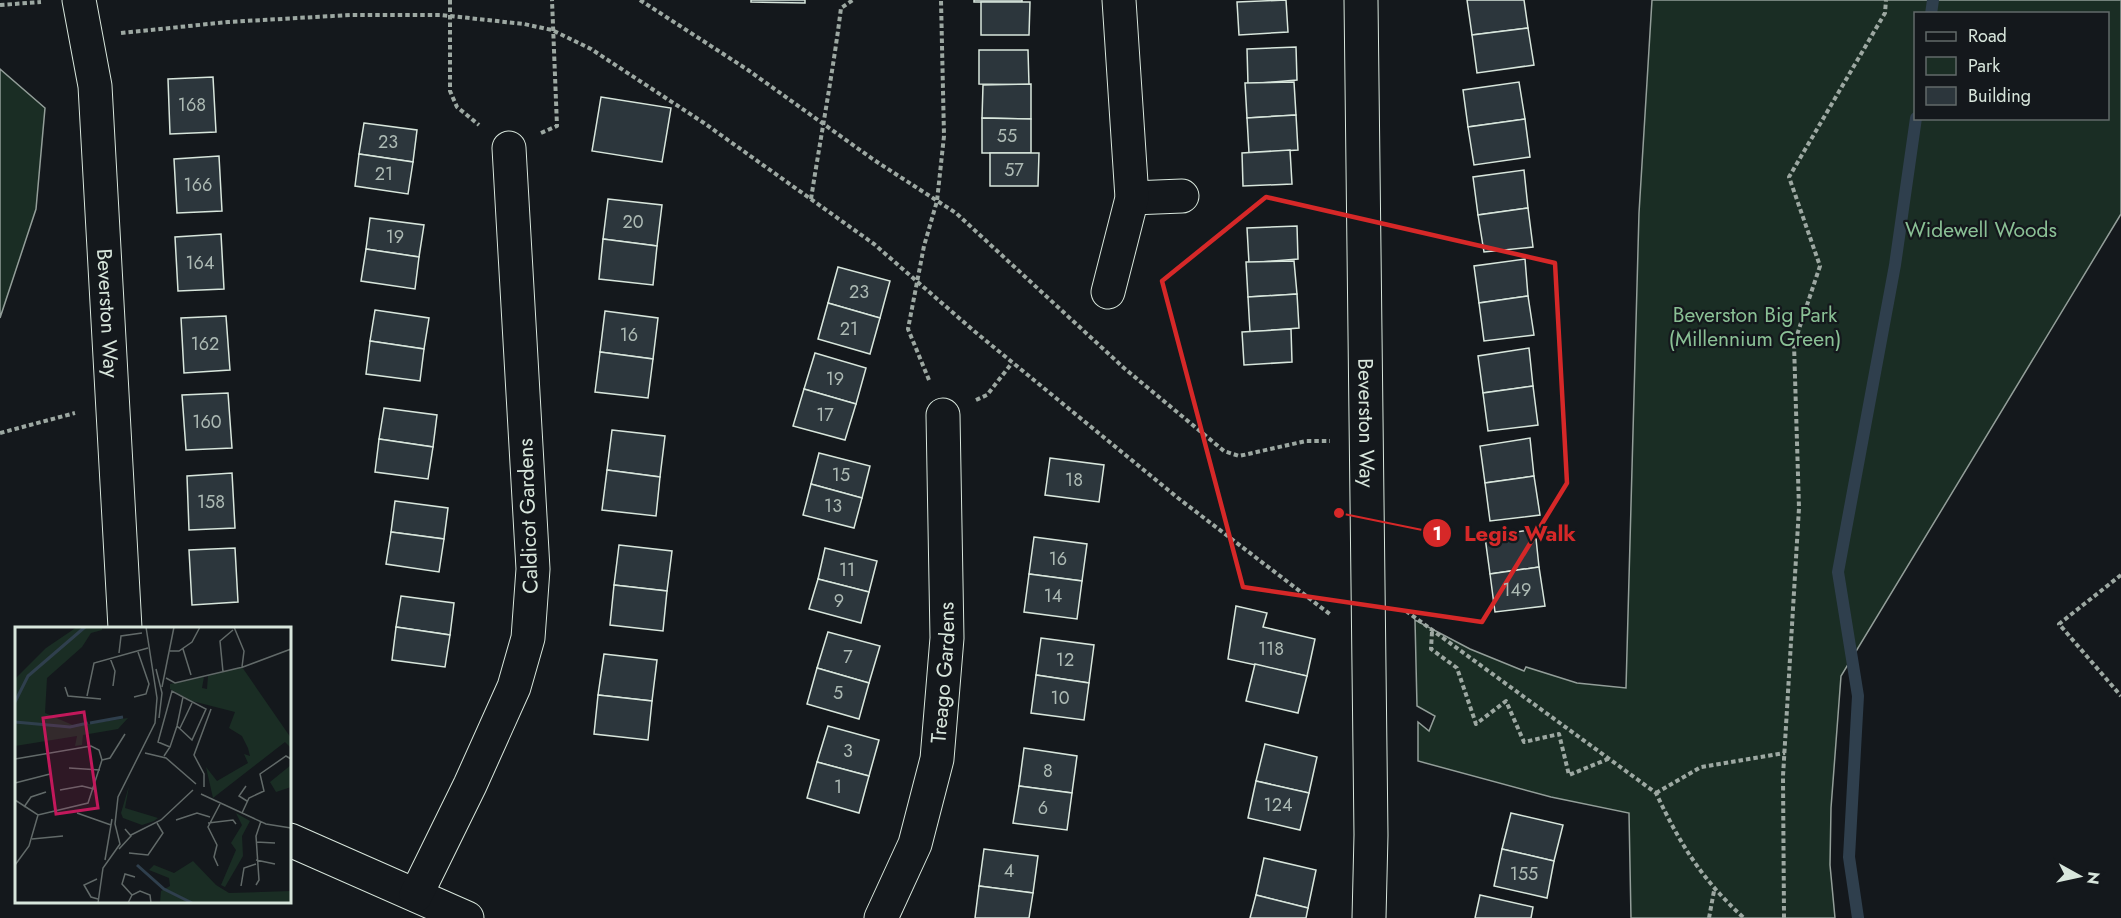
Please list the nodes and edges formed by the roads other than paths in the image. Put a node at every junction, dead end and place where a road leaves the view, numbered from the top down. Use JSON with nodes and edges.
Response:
{"nodes":[{"id":1,"x":79,"y":0,"type":"edge"},
{"id":2,"x":1119,"y":0,"type":"edge"},
{"id":3,"x":1361,"y":0,"type":"edge"},
{"id":4,"x":509,"y":148,"type":"road end"},
{"id":5,"x":1182,"y":196,"type":"dead end"},
{"id":6,"x":1132,"y":198,"type":"junction"},
{"id":7,"x":1108,"y":292,"type":"dead end"},
{"id":8,"x":943,"y":415,"type":"road end"},
{"id":9,"x":125,"y":627,"type":"edge"},
{"id":10,"x":291,"y":840,"type":"edge"},
{"id":11,"x":416,"y":895,"type":"junction"},
{"id":12,"x":467,"y":918,"type":"edge"},
{"id":13,"x":881,"y":918,"type":"edge"},
{"id":14,"x":1369,"y":918,"type":"edge"}],
"edges":[{"from":1,"to":9,"type":"street","name":"Beverston Way"},
{"from":2,"to":6,"type":"street"},
{"from":3,"to":14,"type":"street","name":"Beverston Way"},
{"from":4,"to":11,"type":"street","name":"Caldicot Gardens"},
{"from":5,"to":6,"type":"street"},
{"from":6,"to":7,"type":"street"},
{"from":8,"to":13,"type":"street","name":"Treago Gardens"},
{"from":10,"to":11,"type":"street"},
{"from":11,"to":12,"type":"street"}]}
